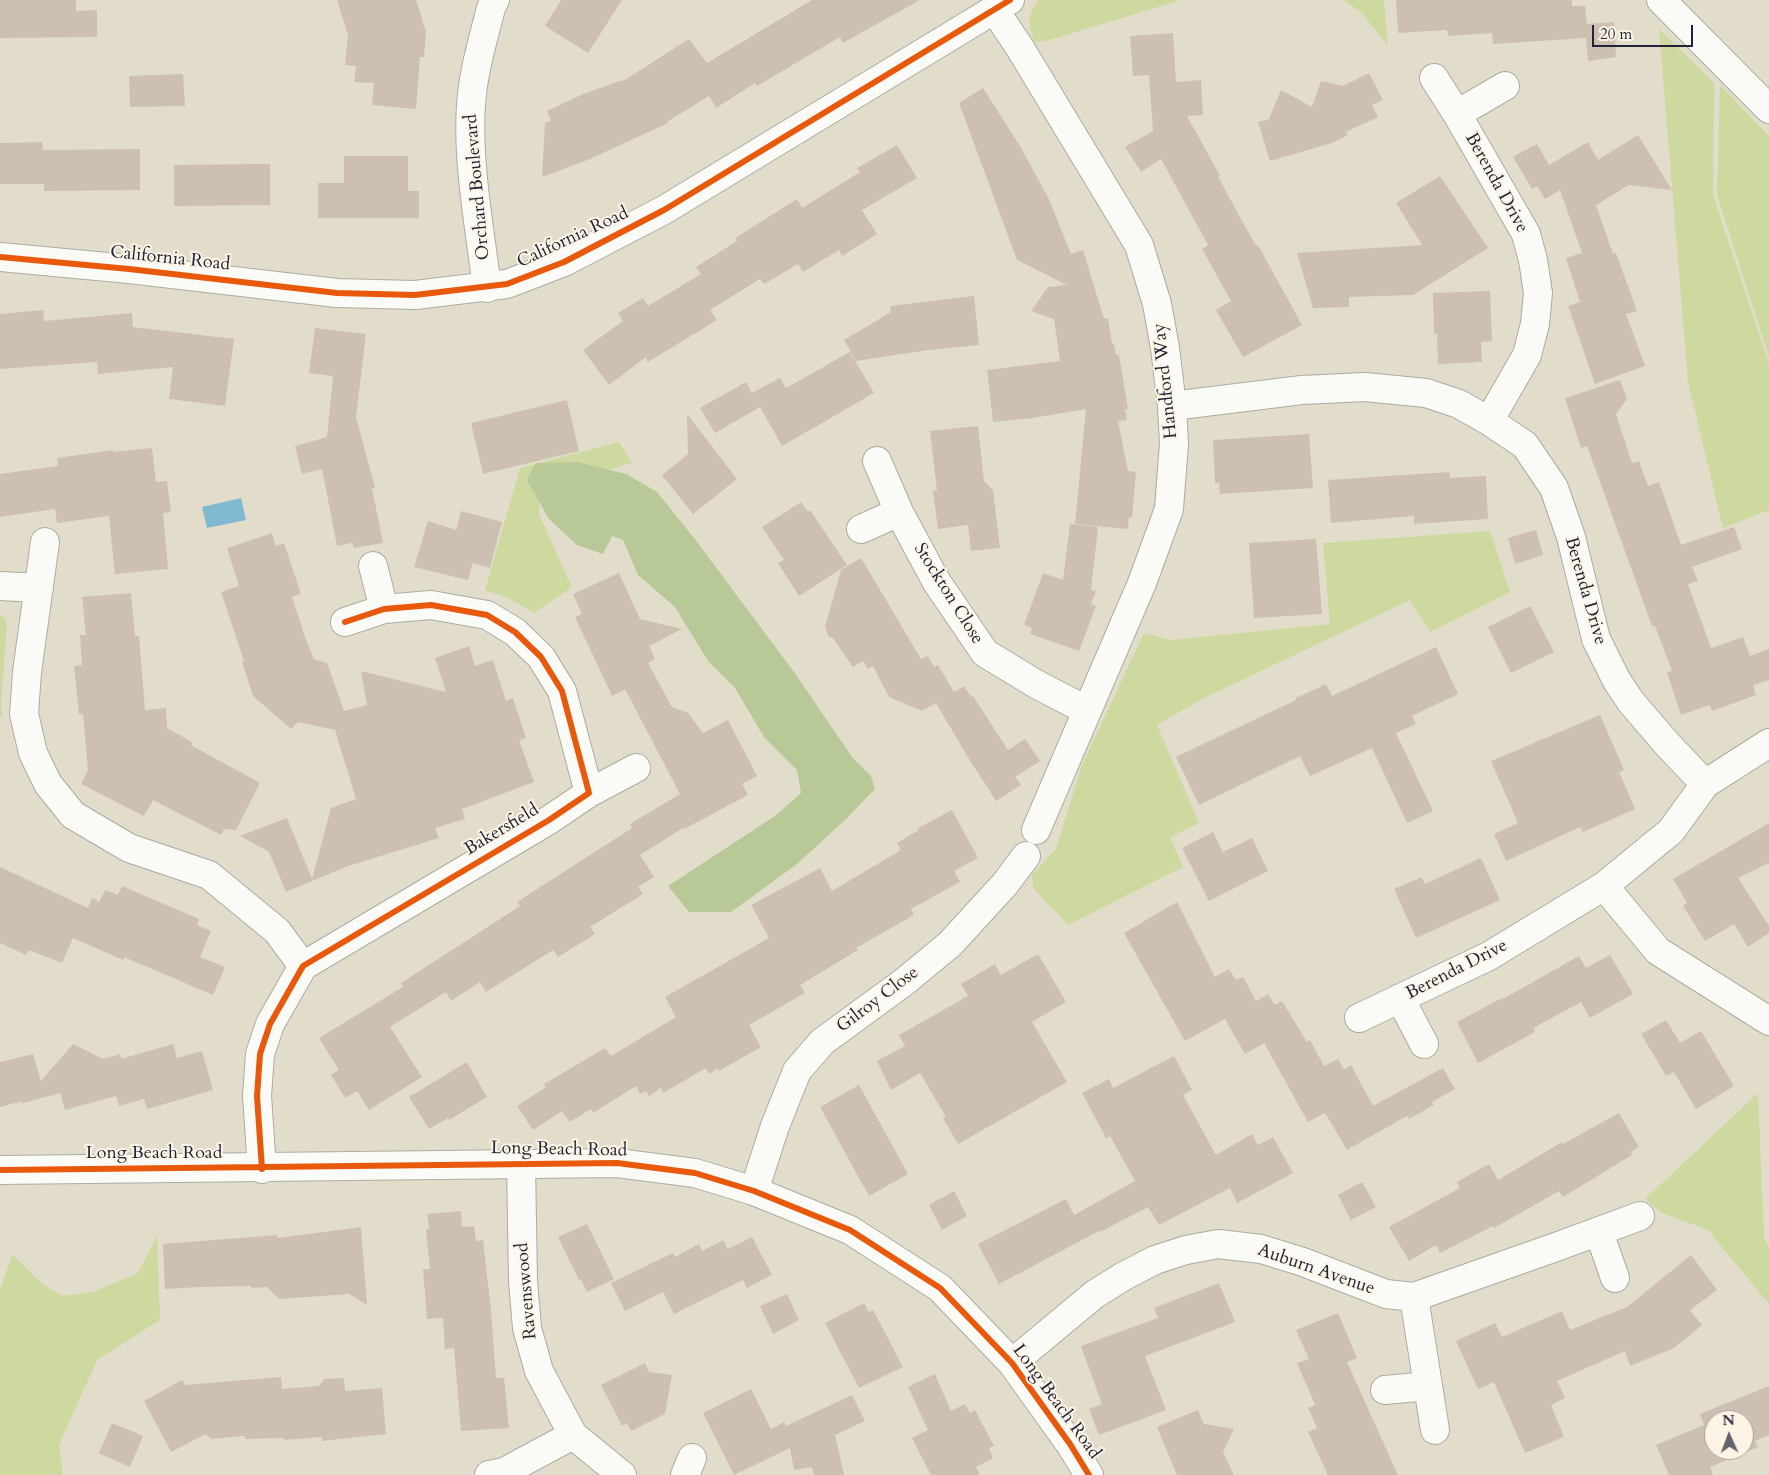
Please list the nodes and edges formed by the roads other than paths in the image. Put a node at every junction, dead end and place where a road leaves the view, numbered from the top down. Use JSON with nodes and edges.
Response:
{"nodes":[{"id":1,"x":495,"y":0,"type":"edge"},
{"id":2,"x":1661,"y":0,"type":"edge"},
{"id":3,"x":1002,"y":4,"type":"edge"},
{"id":4,"x":1434,"y":78,"type":"dead end"},
{"id":5,"x":1505,"y":86,"type":"dead end"},
{"id":6,"x":1769,"y":109,"type":"edge"},
{"id":7,"x":1457,"y":114,"type":"junction"},
{"id":8,"x":0,"y":257,"type":"edge"},
{"id":9,"x":487,"y":288,"type":"junction"},
{"id":10,"x":1172,"y":406,"type":"junction"},
{"id":11,"x":1489,"y":421,"type":"junction"},
{"id":12,"x":877,"y":460,"type":"dead end"},
{"id":13,"x":899,"y":512,"type":"junction"},
{"id":14,"x":861,"y":529,"type":"dead end"},
{"id":15,"x":45,"y":542,"type":"dead end"},
{"id":16,"x":373,"y":566,"type":"dead end"},
{"id":17,"x":0,"y":586,"type":"edge"},
{"id":18,"x":39,"y":588,"type":"junction"},
{"id":19,"x":384,"y":609,"type":"junction"},
{"id":20,"x":345,"y":622,"type":"dead end"},
{"id":21,"x":1086,"y":710,"type":"junction"},
{"id":22,"x":1769,"y":743,"type":"edge"},
{"id":23,"x":636,"y":768,"type":"dead end"},
{"id":24,"x":1705,"y":784,"type":"junction"},
{"id":25,"x":589,"y":792,"type":"junction"},
{"id":26,"x":1036,"y":830,"type":"dead end"},
{"id":27,"x":1026,"y":856,"type":"dead end"},
{"id":28,"x":1604,"y":886,"type":"junction"},
{"id":29,"x":303,"y":966,"type":"junction"},
{"id":30,"x":1400,"y":998,"type":"junction"},
{"id":31,"x":1359,"y":1018,"type":"dead end"},
{"id":32,"x":1769,"y":1021,"type":"edge"},
{"id":33,"x":1424,"y":1044,"type":"dead end"},
{"id":34,"x":521,"y":1163,"type":"junction"},
{"id":35,"x":262,"y":1168,"type":"junction"},
{"id":36,"x":0,"y":1170,"type":"edge"},
{"id":37,"x":754,"y":1191,"type":"junction"},
{"id":38,"x":1640,"y":1216,"type":"dead end"},
{"id":39,"x":1599,"y":1232,"type":"junction"},
{"id":40,"x":1615,"y":1278,"type":"dead end"},
{"id":41,"x":1414,"y":1296,"type":"junction"},
{"id":42,"x":1012,"y":1363,"type":"junction"},
{"id":43,"x":1428,"y":1386,"type":"junction"},
{"id":44,"x":1385,"y":1390,"type":"dead end"},
{"id":45,"x":1435,"y":1430,"type":"dead end"},
{"id":46,"x":573,"y":1435,"type":"junction"},
{"id":47,"x":489,"y":1475,"type":"edge"},
{"id":48,"x":622,"y":1475,"type":"edge"},
{"id":49,"x":1089,"y":1475,"type":"edge"}],
"edges":[{"from":1,"to":9,"type":"street","name":"Orchard Boulevard"},
{"from":2,"to":6,"type":"street"},
{"from":3,"to":9,"type":"street","name":"California Road"},
{"from":3,"to":10,"type":"street","name":"Handford Way"},
{"from":4,"to":7,"type":"street","name":"Berenda Drive"},
{"from":5,"to":7,"type":"street","name":"Berenda Drive"},
{"from":7,"to":11,"type":"street","name":"Berenda Drive"},
{"from":8,"to":9,"type":"street","name":"California Road"},
{"from":10,"to":11,"type":"street","name":"Berenda Drive"},
{"from":10,"to":21,"type":"street","name":"Handford Way"},
{"from":11,"to":24,"type":"street","name":"Berenda Drive"},
{"from":12,"to":13,"type":"street","name":"Stockton Close"},
{"from":13,"to":14,"type":"street"},
{"from":13,"to":21,"type":"street","name":"Stockton Close"},
{"from":15,"to":18,"type":"street"},
{"from":16,"to":19,"type":"street"},
{"from":17,"to":18,"type":"street"},
{"from":18,"to":29,"type":"street"},
{"from":19,"to":20,"type":"street"},
{"from":19,"to":25,"type":"street"},
{"from":21,"to":26,"type":"street","name":"Handford Way"},
{"from":22,"to":24,"type":"street","name":"Berenda Drive"},
{"from":23,"to":25,"type":"street","name":"Bakersfield"},
{"from":24,"to":28,"type":"street","name":"Berenda Drive"},
{"from":25,"to":29,"type":"street","name":"Bakersfield"},
{"from":27,"to":37,"type":"street","name":"Gilroy Close"},
{"from":28,"to":30,"type":"street","name":"Berenda Drive"},
{"from":28,"to":32,"type":"street"},
{"from":29,"to":35,"type":"street","name":"Bakersfield"},
{"from":30,"to":31,"type":"street","name":"Berenda Drive"},
{"from":30,"to":33,"type":"street"},
{"from":34,"to":35,"type":"street","name":"Long Beach Road"},
{"from":34,"to":37,"type":"street","name":"Long Beach Road"},
{"from":34,"to":46,"type":"street","name":"Ravenswood"},
{"from":35,"to":36,"type":"street","name":"Long Beach Road"},
{"from":37,"to":42,"type":"street","name":"Long Beach Road"},
{"from":38,"to":39,"type":"street","name":"Auburn Avenue"},
{"from":39,"to":40,"type":"street"},
{"from":39,"to":41,"type":"street","name":"Auburn Avenue"},
{"from":41,"to":42,"type":"street","name":"Auburn Avenue"},
{"from":41,"to":43,"type":"street"},
{"from":42,"to":49,"type":"street","name":"Long Beach Road"},
{"from":43,"to":44,"type":"street"},
{"from":43,"to":45,"type":"street"},
{"from":46,"to":47,"type":"street"},
{"from":46,"to":48,"type":"street","name":"Ravenswood"}]}
